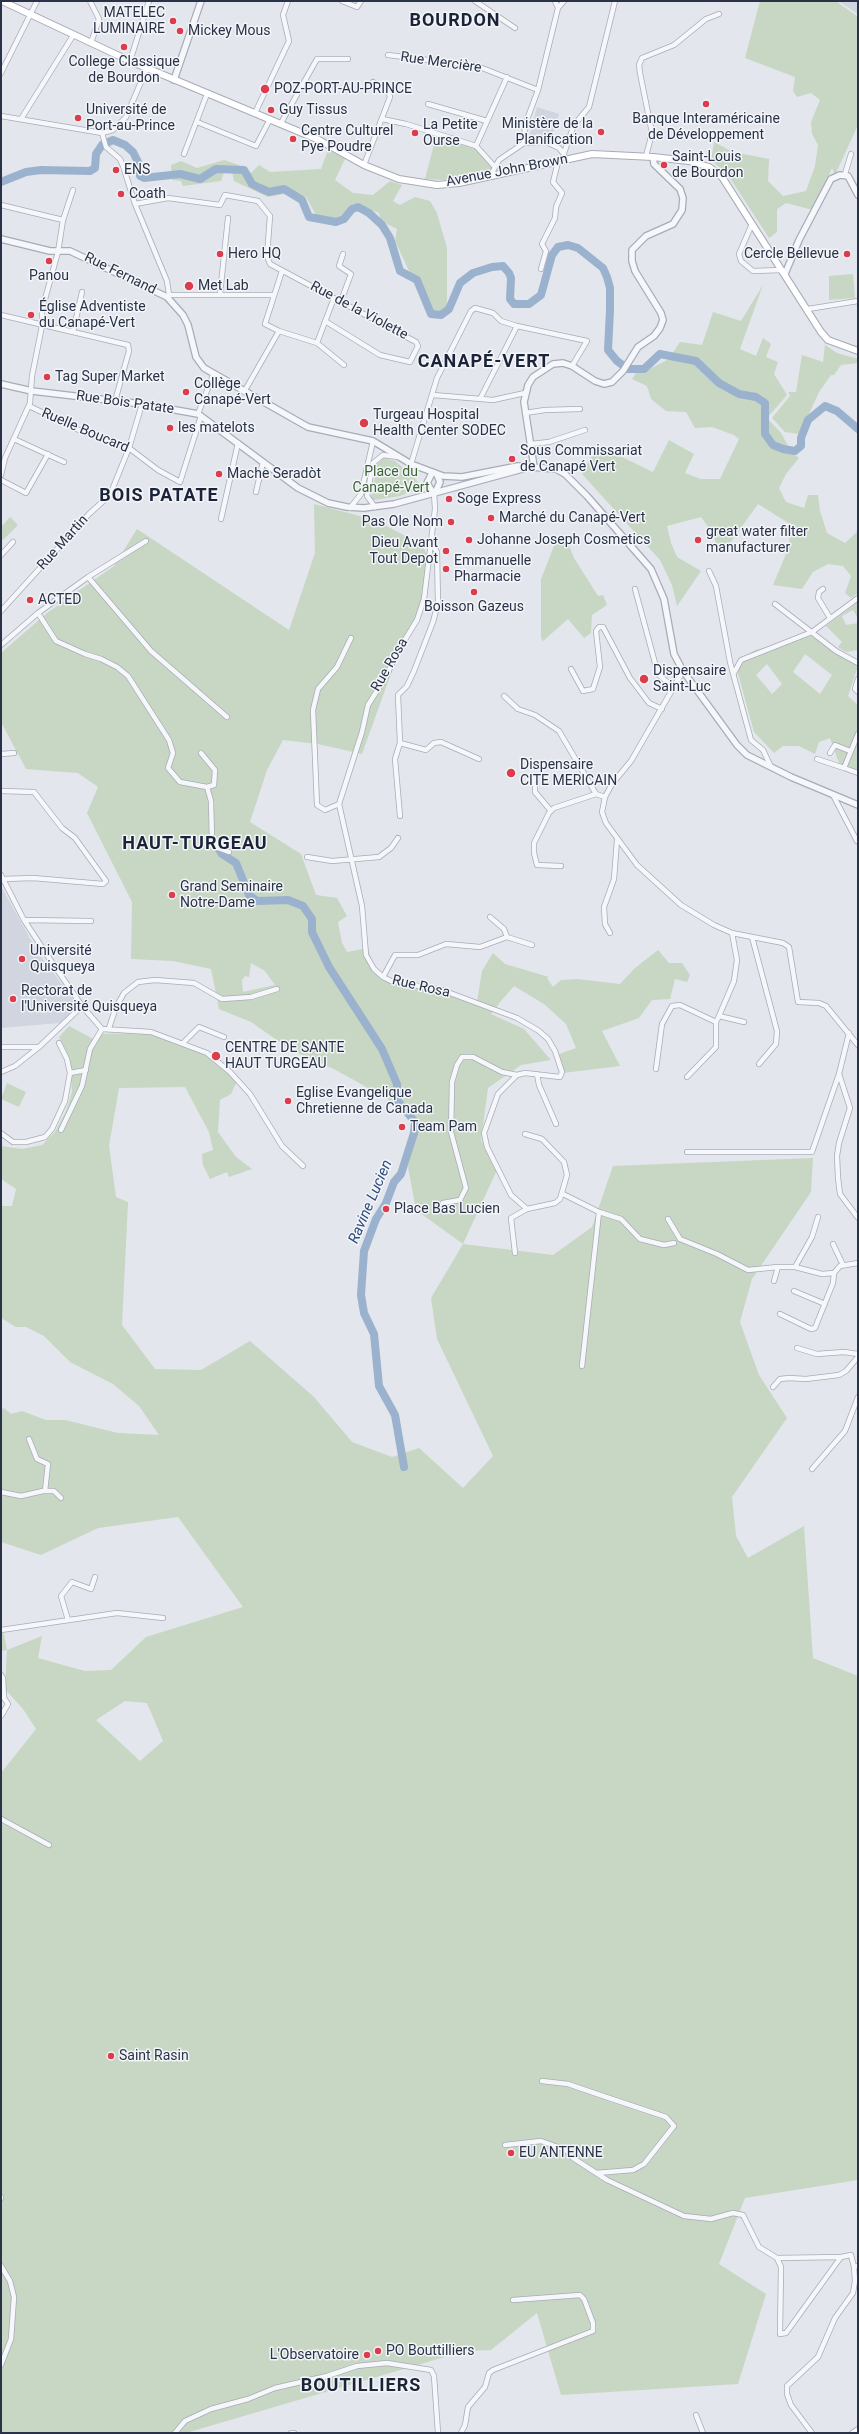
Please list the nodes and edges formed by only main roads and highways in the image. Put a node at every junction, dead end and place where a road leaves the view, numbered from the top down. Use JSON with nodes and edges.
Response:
{"nodes":[{"id":1,"x":2,"y":1,"type":"edge"},
{"id":2,"x":858,"y":351,"type":"edge"}],
"edges":[{"from":1,"to":2,"type":"main road","name":"Avenue John Brown"}]}
